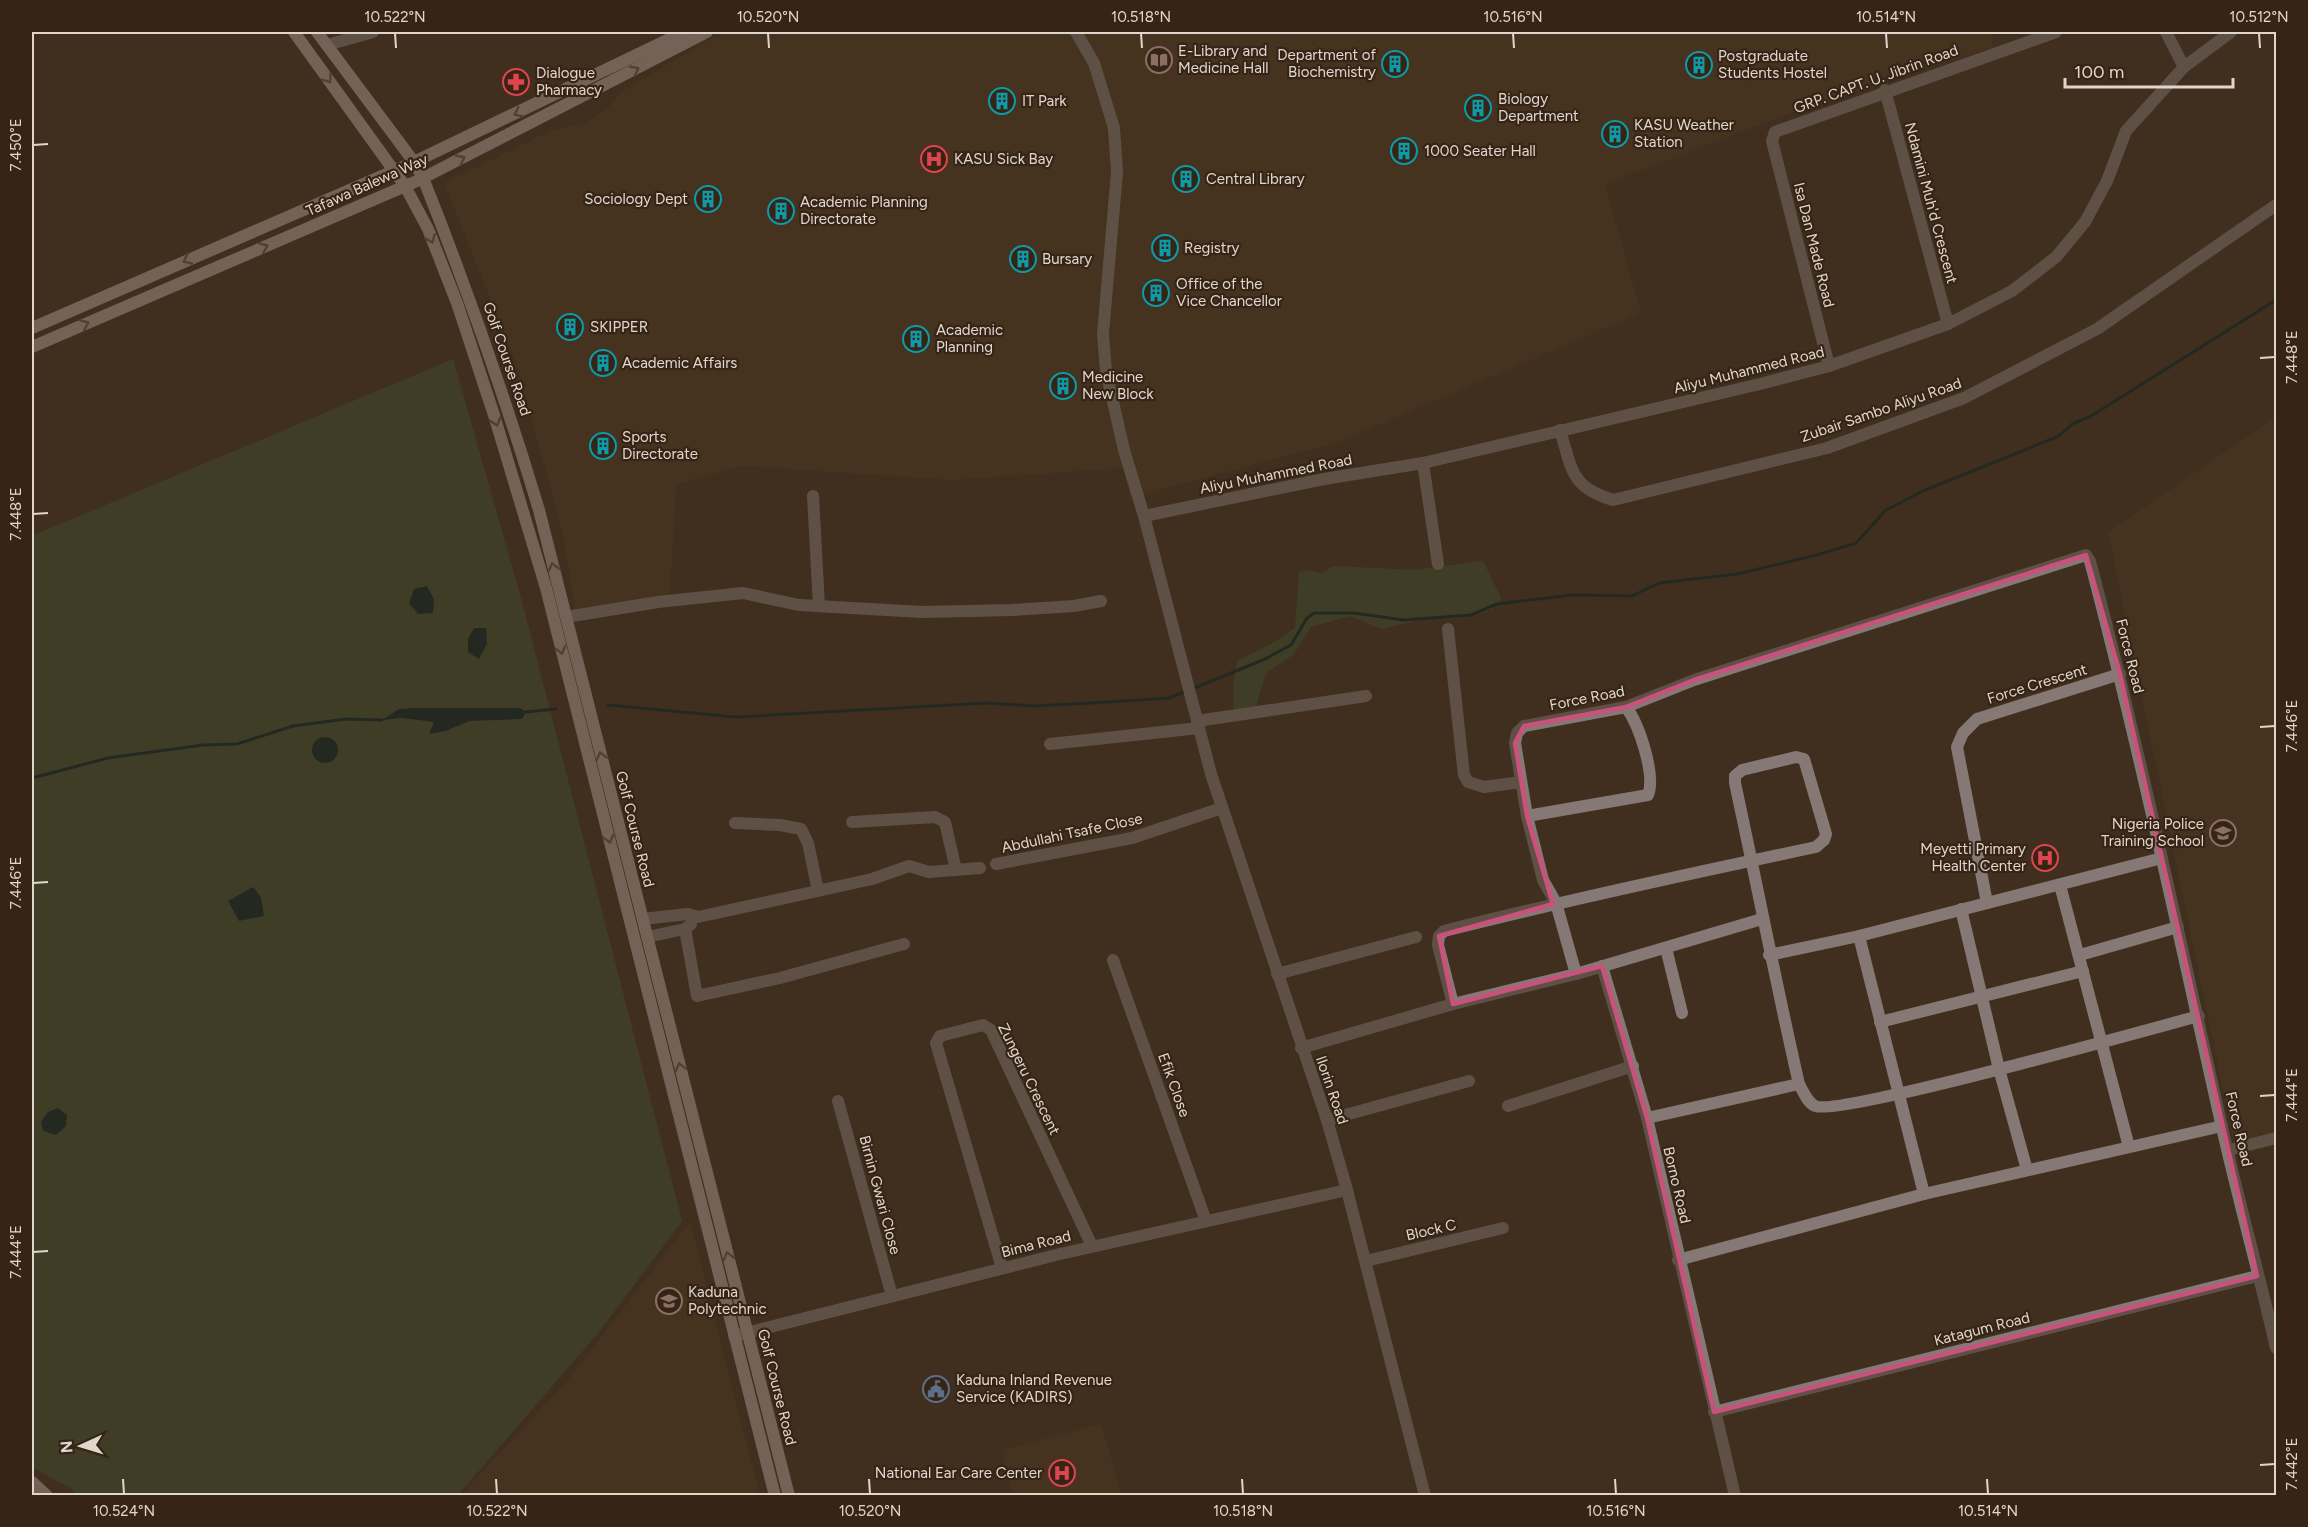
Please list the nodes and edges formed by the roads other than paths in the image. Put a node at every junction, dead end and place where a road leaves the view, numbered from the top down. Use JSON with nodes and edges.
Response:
{"nodes":[{"id":1,"x":294,"y":32,"type":"edge"},
{"id":2,"x":317,"y":32,"type":"edge"},
{"id":3,"x":374,"y":32,"type":"edge"},
{"id":4,"x":684,"y":32,"type":"edge"},
{"id":5,"x":707,"y":32,"type":"edge"},
{"id":6,"x":1076,"y":32,"type":"edge"},
{"id":7,"x":2056,"y":32,"type":"edge"},
{"id":8,"x":2166,"y":32,"type":"edge"},
{"id":9,"x":2231,"y":32,"type":"edge"},
{"id":10,"x":327,"y":45,"type":"junction"},
{"id":11,"x":2184,"y":67,"type":"junction"},
{"id":12,"x":1886,"y":90,"type":"junction"},
{"id":13,"x":1775,"y":132,"type":"joint"},
{"id":14,"x":414,"y":162,"type":"junction"},
{"id":15,"x":393,"y":170,"type":"junction"},
{"id":16,"x":423,"y":178,"type":"junction"},
{"id":17,"x":405,"y":186,"type":"junction"},
{"id":18,"x":2277,"y":205,"type":"edge"},
{"id":19,"x":1948,"y":324,"type":"junction"},
{"id":20,"x":32,"y":328,"type":"edge"},
{"id":21,"x":32,"y":348,"type":"edge"},
{"id":22,"x":1829,"y":366,"type":"junction"},
{"id":23,"x":1560,"y":430,"type":"junction"},
{"id":24,"x":1423,"y":463,"type":"junction"},
{"id":25,"x":813,"y":496,"type":"dead end"},
{"id":26,"x":538,"y":510,"type":"junction"},
{"id":27,"x":525,"y":514,"type":"junction"},
{"id":28,"x":1144,"y":516,"type":"junction"},
{"id":29,"x":1438,"y":564,"type":"dead end"},
{"id":30,"x":1101,"y":600,"type":"dead end"},
{"id":31,"x":819,"y":606,"type":"junction"},
{"id":32,"x":566,"y":616,"type":"junction"},
{"id":33,"x":1448,"y":629,"type":"dead end"},
{"id":34,"x":2120,"y":674,"type":"junction"},
{"id":35,"x":1366,"y":696,"type":"dead end"},
{"id":36,"x":1626,"y":707,"type":"junction"},
{"id":37,"x":1198,"y":725,"type":"junction"},
{"id":38,"x":1050,"y":744,"type":"dead end"},
{"id":39,"x":1521,"y":782,"type":"junction"},
{"id":40,"x":1222,"y":808,"type":"junction"},
{"id":41,"x":1527,"y":816,"type":"junction"},
{"id":42,"x":852,"y":822,"type":"dead end"},
{"id":43,"x":735,"y":823,"type":"dead end"},
{"id":44,"x":2162,"y":858,"type":"junction"},
{"id":45,"x":1752,"y":861,"type":"junction"},
{"id":46,"x":996,"y":864,"type":"dead end"},
{"id":47,"x":980,"y":868,"type":"dead end"},
{"id":48,"x":956,"y":870,"type":"junction"},
{"id":49,"x":2060,"y":885,"type":"junction"},
{"id":50,"x":818,"y":891,"type":"junction"},
{"id":51,"x":1556,"y":903,"type":"junction"},
{"id":52,"x":1986,"y":903,"type":"junction"},
{"id":53,"x":1961,"y":909,"type":"junction"},
{"id":54,"x":698,"y":917,"type":"junction"},
{"id":55,"x":643,"y":919,"type":"junction"},
{"id":56,"x":1762,"y":919,"type":"junction"},
{"id":57,"x":2178,"y":927,"type":"junction"},
{"id":58,"x":685,"y":929,"type":"junction"},
{"id":59,"x":1859,"y":936,"type":"junction"},
{"id":60,"x":647,"y":937,"type":"junction"},
{"id":61,"x":1416,"y":937,"type":"dead end"},
{"id":62,"x":904,"y":944,"type":"dead end"},
{"id":63,"x":1666,"y":948,"type":"junction"},
{"id":64,"x":1769,"y":955,"type":"junction"},
{"id":65,"x":2080,"y":955,"type":"junction"},
{"id":66,"x":1113,"y":960,"type":"dead end"},
{"id":67,"x":1602,"y":966,"type":"junction"},
{"id":68,"x":2083,"y":971,"type":"junction"},
{"id":69,"x":1277,"y":974,"type":"junction"},
{"id":70,"x":1576,"y":974,"type":"junction"},
{"id":71,"x":1983,"y":998,"type":"junction"},
{"id":72,"x":1452,"y":1004,"type":"junction"},
{"id":73,"x":1682,"y":1013,"type":"dead end"},
{"id":74,"x":2199,"y":1016,"type":"junction"},
{"id":75,"x":1880,"y":1022,"type":"junction"},
{"id":76,"x":2101,"y":1043,"type":"junction"},
{"id":77,"x":1301,"y":1048,"type":"junction"},
{"id":78,"x":1633,"y":1066,"type":"junction"},
{"id":79,"x":1999,"y":1069,"type":"junction"},
{"id":80,"x":1469,"y":1081,"type":"dead end"},
{"id":81,"x":1800,"y":1084,"type":"junction"},
{"id":82,"x":1896,"y":1094,"type":"junction"},
{"id":83,"x":838,"y":1101,"type":"dead end"},
{"id":84,"x":1508,"y":1106,"type":"dead end"},
{"id":85,"x":1647,"y":1118,"type":"junction"},
{"id":86,"x":1327,"y":1120,"type":"junction"},
{"id":87,"x":2222,"y":1126,"type":"junction"},
{"id":88,"x":2277,"y":1138,"type":"edge"},
{"id":89,"x":2129,"y":1147,"type":"junction"},
{"id":90,"x":2229,"y":1150,"type":"junction"},
{"id":91,"x":2027,"y":1170,"type":"junction"},
{"id":92,"x":1347,"y":1190,"type":"junction"},
{"id":93,"x":1923,"y":1194,"type":"junction"},
{"id":94,"x":1206,"y":1221,"type":"junction"},
{"id":95,"x":1503,"y":1228,"type":"dead end"},
{"id":96,"x":1092,"y":1246,"type":"junction"},
{"id":97,"x":1678,"y":1260,"type":"junction"},
{"id":98,"x":1365,"y":1261,"type":"junction"},
{"id":99,"x":1002,"y":1268,"type":"junction"},
{"id":100,"x":2257,"y":1276,"type":"junction"},
{"id":101,"x":892,"y":1296,"type":"junction"},
{"id":102,"x":2272,"y":1303,"type":"edge"},
{"id":103,"x":748,"y":1333,"type":"junction"},
{"id":104,"x":734,"y":1336,"type":"junction"},
{"id":105,"x":2277,"y":1348,"type":"edge"},
{"id":106,"x":1714,"y":1412,"type":"junction"},
{"id":107,"x":32,"y":1482,"type":"edge"},
{"id":108,"x":47,"y":1496,"type":"edge"},
{"id":109,"x":775,"y":1496,"type":"edge"},
{"id":110,"x":789,"y":1496,"type":"edge"},
{"id":111,"x":1425,"y":1496,"type":"edge"},
{"id":112,"x":1736,"y":1496,"type":"edge"}],
"edges":[{"from":1,"to":15,"type":"street","name":"Golf Course Road","one_way":true},
{"from":2,"to":10,"type":"street","name":"Golf Course Road"},
{"from":3,"to":10,"type":"street"},
{"from":4,"to":14,"type":"street","name":"Tafawa Balewa Way","one_way":true},
{"from":16,"to":5,"type":"street","name":"Tafawa Balewa Way","one_way":true},
{"from":6,"to":28,"type":"street","name":"Ilorin Road"},
{"from":7,"to":12,"type":"street","name":"GRP. CAPT. U. Jibrin Road"},
{"from":8,"to":11,"type":"street"},
{"from":9,"to":11,"type":"street","name":"Aliyu Muhammed Road"},
{"from":10,"to":14,"type":"street","name":"Golf Course Road"},
{"from":11,"to":19,"type":"street","name":"Aliyu Muhammed Road"},
{"from":12,"to":13,"type":"street","name":"GRP. CAPT. U. Jibrin Road"},
{"from":12,"to":19,"type":"street","name":"Ndamini Muh'd Crescent"},
{"from":13,"to":22,"type":"street","name":"Isa Dan Made Road"},
{"from":14,"to":15,"type":"street","name":"Tafawa Balewa Way"},
{"from":14,"to":16,"type":"street","name":"Golf Course Road"},
{"from":15,"to":17,"type":"street","name":"Golf Course Road"},
{"from":15,"to":20,"type":"street","name":"Tafawa Balewa Way","one_way":true},
{"from":16,"to":17,"type":"street","name":"Tafawa Balewa Way"},
{"from":16,"to":26,"type":"street","name":"Golf Course Road"},
{"from":21,"to":17,"type":"street","name":"Tafawa Balewa Way","one_way":true},
{"from":17,"to":27,"type":"street","name":"Golf Course Road","one_way":true},
{"from":18,"to":23,"type":"street","name":"Zubair Sambo Aliyu Road"},
{"from":19,"to":22,"type":"street","name":"Aliyu Muhammed Road"},
{"from":22,"to":23,"type":"street","name":"Aliyu Muhammed Road"},
{"from":23,"to":24,"type":"street","name":"Aliyu Muhammed Road"},
{"from":24,"to":28,"type":"street","name":"Aliyu Muhammed Road"},
{"from":24,"to":29,"type":"street"},
{"from":25,"to":31,"type":"street"},
{"from":26,"to":27,"type":"street"},
{"from":32,"to":26,"type":"street","name":"Golf Course Road","one_way":true},
{"from":27,"to":104,"type":"street","name":"Golf Course Road","one_way":true},
{"from":28,"to":37,"type":"street","name":"Ilorin Road"},
{"from":30,"to":31,"type":"street"},
{"from":31,"to":32,"type":"street"},
{"from":55,"to":32,"type":"street","name":"Golf Course Road","one_way":true},
{"from":33,"to":39,"type":"street"},
{"from":34,"to":36,"type":"street","name":"Force Road"},
{"from":34,"to":44,"type":"street","name":"Force Road"},
{"from":34,"to":52,"type":"street","name":"Force Crescent"},
{"from":35,"to":37,"type":"street"},
{"from":36,"to":39,"type":"street","name":"Force Road"},
{"from":36,"to":41,"type":"street"},
{"from":37,"to":38,"type":"street"},
{"from":37,"to":40,"type":"street","name":"Ilorin Road"},
{"from":39,"to":41,"type":"street"},
{"from":40,"to":46,"type":"street","name":"Abdullahi Tsafe Close"},
{"from":40,"to":69,"type":"street","name":"Ilorin Road"},
{"from":41,"to":51,"type":"street"},
{"from":42,"to":48,"type":"street"},
{"from":43,"to":50,"type":"street"},
{"from":44,"to":49,"type":"street"},
{"from":44,"to":57,"type":"street","name":"Force Road"},
{"from":45,"to":45,"type":"street"},
{"from":45,"to":51,"type":"street"},
{"from":45,"to":56,"type":"street"},
{"from":47,"to":48,"type":"street"},
{"from":48,"to":50,"type":"street"},
{"from":49,"to":52,"type":"street"},
{"from":49,"to":65,"type":"street"},
{"from":50,"to":54,"type":"street"},
{"from":51,"to":70,"type":"street"},
{"from":51,"to":72,"type":"street"},
{"from":52,"to":53,"type":"street"},
{"from":53,"to":59,"type":"street"},
{"from":53,"to":71,"type":"street"},
{"from":54,"to":55,"type":"street"},
{"from":54,"to":58,"type":"street"},
{"from":55,"to":60,"type":"street","name":"Golf Course Road"},
{"from":56,"to":63,"type":"street"},
{"from":56,"to":64,"type":"street"},
{"from":57,"to":65,"type":"street"},
{"from":57,"to":74,"type":"street","name":"Force Road"},
{"from":58,"to":60,"type":"street"},
{"from":58,"to":62,"type":"street"},
{"from":59,"to":64,"type":"street"},
{"from":59,"to":75,"type":"street"},
{"from":103,"to":60,"type":"street","name":"Golf Course Road","one_way":true},
{"from":61,"to":69,"type":"street"},
{"from":63,"to":67,"type":"street"},
{"from":63,"to":73,"type":"street"},
{"from":64,"to":81,"type":"street"},
{"from":65,"to":68,"type":"street"},
{"from":66,"to":94,"type":"street","name":"Efik Close"},
{"from":67,"to":70,"type":"street"},
{"from":67,"to":78,"type":"street","name":"Borno Road"},
{"from":68,"to":71,"type":"street"},
{"from":68,"to":76,"type":"street"},
{"from":69,"to":77,"type":"street","name":"Ilorin Road"},
{"from":70,"to":72,"type":"street"},
{"from":71,"to":75,"type":"street"},
{"from":71,"to":79,"type":"street"},
{"from":72,"to":77,"type":"street"},
{"from":74,"to":76,"type":"street"},
{"from":74,"to":87,"type":"street","name":"Force Road"},
{"from":75,"to":82,"type":"street"},
{"from":76,"to":79,"type":"street"},
{"from":76,"to":89,"type":"street"},
{"from":77,"to":86,"type":"street","name":"Ilorin Road"},
{"from":78,"to":84,"type":"street"},
{"from":78,"to":85,"type":"street","name":"Borno Road"},
{"from":79,"to":82,"type":"street"},
{"from":79,"to":91,"type":"street"},
{"from":80,"to":86,"type":"street"},
{"from":81,"to":82,"type":"street"},
{"from":81,"to":85,"type":"street"},
{"from":82,"to":93,"type":"street"},
{"from":83,"to":101,"type":"street","name":"Birnin Gwari Close"},
{"from":85,"to":97,"type":"street","name":"Borno Road"},
{"from":86,"to":92,"type":"street","name":"Ilorin Road"},
{"from":87,"to":89,"type":"street"},
{"from":87,"to":90,"type":"street","name":"Force Road"},
{"from":88,"to":90,"type":"street"},
{"from":89,"to":91,"type":"street"},
{"from":90,"to":100,"type":"street","name":"Force Road"},
{"from":91,"to":93,"type":"street"},
{"from":92,"to":94,"type":"street","name":"Bima Road"},
{"from":92,"to":98,"type":"street","name":"Ilorin Road"},
{"from":93,"to":97,"type":"street"},
{"from":94,"to":96,"type":"street","name":"Bima Road"},
{"from":95,"to":98,"type":"street","name":"Block C"},
{"from":96,"to":99,"type":"street","name":"Bima Road"},
{"from":96,"to":99,"type":"street","name":"Zungeru Crescent"},
{"from":97,"to":106,"type":"street","name":"Borno Road"},
{"from":98,"to":111,"type":"street","name":"Ilorin Road"},
{"from":99,"to":101,"type":"street","name":"Bima Road"},
{"from":100,"to":102,"type":"street","name":"Force Road"},
{"from":100,"to":106,"type":"street","name":"Katagum Road"},
{"from":101,"to":103,"type":"street","name":"Bima Road"},
{"from":102,"to":105,"type":"street","name":"Force Road"},
{"from":103,"to":104,"type":"street","name":"Bima Road"},
{"from":103,"to":110,"type":"street","name":"Golf Course Road"},
{"from":104,"to":109,"type":"street","name":"Golf Course Road"},
{"from":106,"to":112,"type":"street","name":"Borno Road"},
{"from":107,"to":108,"type":"street"}]}
